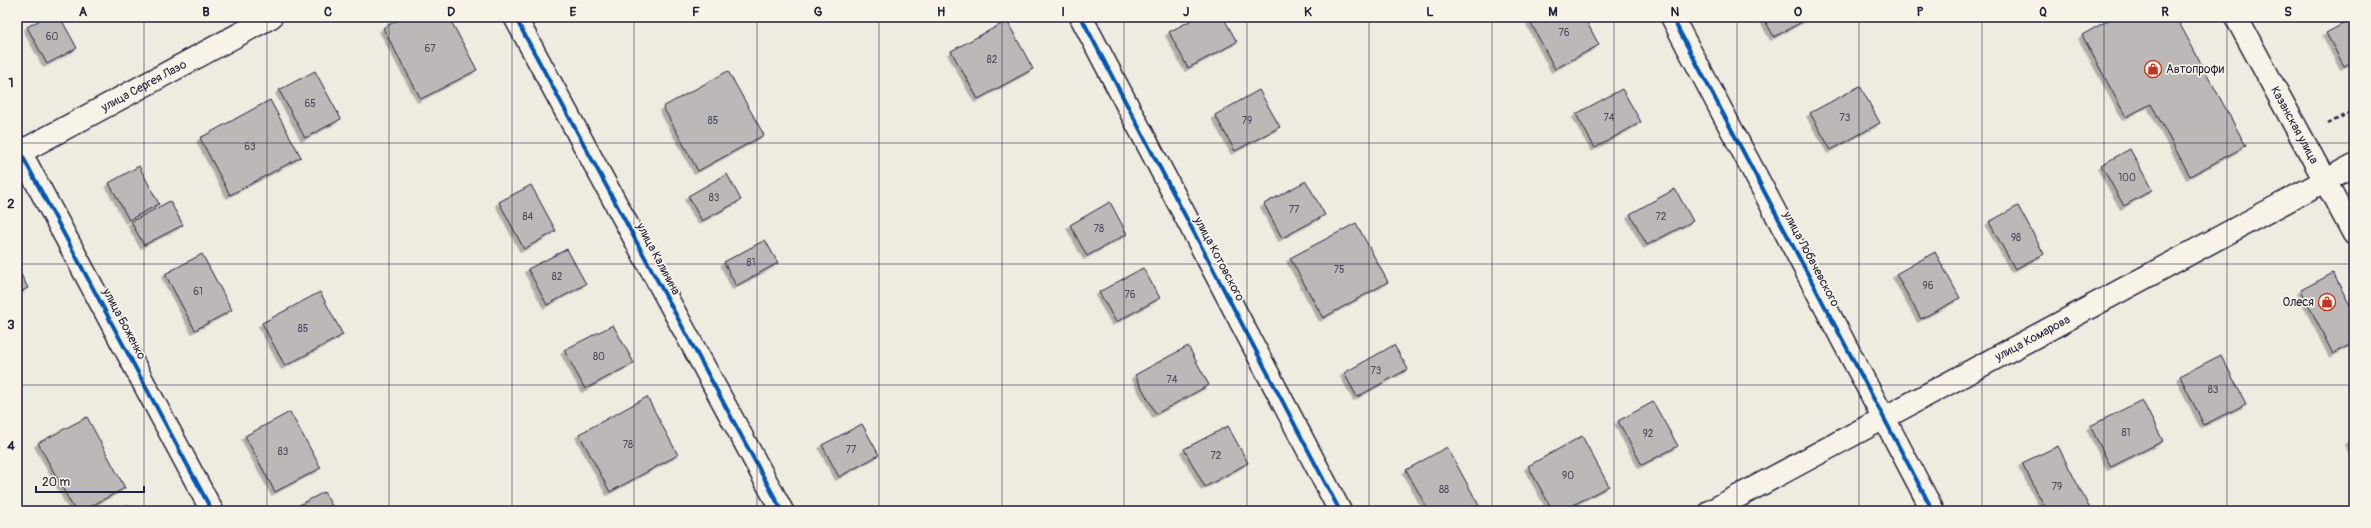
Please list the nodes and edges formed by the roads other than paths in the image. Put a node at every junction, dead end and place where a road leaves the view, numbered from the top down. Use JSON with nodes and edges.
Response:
{"nodes":[{"id":1,"x":271,"y":17,"type":"edge"},
{"id":2,"x":515,"y":17,"type":"edge"},
{"id":3,"x":1081,"y":17,"type":"edge"},
{"id":4,"x":1672,"y":17,"type":"edge"},
{"id":5,"x":2236,"y":17,"type":"edge"},
{"id":6,"x":18,"y":150,"type":"edge"},
{"id":7,"x":2354,"y":165,"type":"edge"},
{"id":8,"x":2325,"y":180,"type":"junction"},
{"id":9,"x":2354,"y":234,"type":"edge"},
{"id":10,"x":1884,"y":418,"type":"junction"},
{"id":11,"x":212,"y":511,"type":"edge"},
{"id":12,"x":782,"y":511,"type":"edge"},
{"id":13,"x":1340,"y":511,"type":"edge"},
{"id":14,"x":1711,"y":511,"type":"edge"},
{"id":15,"x":1933,"y":511,"type":"edge"}],
"edges":[{"from":1,"to":6,"type":"street","name":"улица Сергея Лазо"},
{"from":2,"to":12,"type":"street","name":"улица Калинина"},
{"from":3,"to":13,"type":"street","name":"улица Котовского"},
{"from":4,"to":10,"type":"street","name":"улица Лобачевского"},
{"from":5,"to":8,"type":"street","name":"Казанская улица"},
{"from":6,"to":11,"type":"street","name":"улица Боженко"},
{"from":7,"to":8,"type":"street","name":"улица Комарова"},
{"from":8,"to":9,"type":"street","name":"Казанская улица"},
{"from":8,"to":10,"type":"street","name":"улица Комарова"},
{"from":10,"to":14,"type":"street","name":"улица Комарова"},
{"from":10,"to":15,"type":"street","name":"улица Лобачевского"}]}
